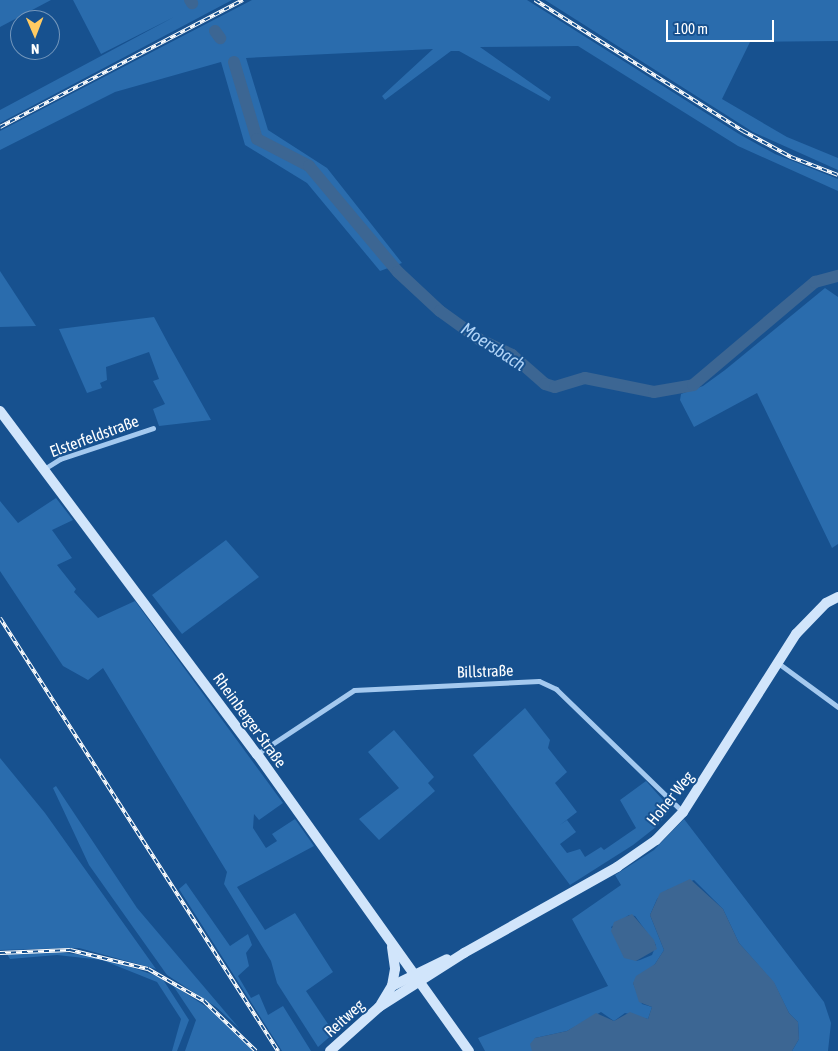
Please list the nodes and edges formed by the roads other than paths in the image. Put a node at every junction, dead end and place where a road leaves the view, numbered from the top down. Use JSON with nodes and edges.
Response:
{"nodes":[{"id":1,"x":0,"y":411,"type":"edge"},
{"id":2,"x":153,"y":428,"type":"dead end"},
{"id":3,"x":44,"y":469,"type":"junction"},
{"id":4,"x":838,"y":597,"type":"edge"},
{"id":5,"x":777,"y":663,"type":"junction"},
{"id":6,"x":838,"y":707,"type":"edge"},
{"id":7,"x":257,"y":754,"type":"junction"},
{"id":8,"x":682,"y":812,"type":"junction"},
{"id":9,"x":392,"y":946,"type":"junction"},
{"id":10,"x":464,"y":953,"type":"junction"},
{"id":11,"x":412,"y":973,"type":"junction"},
{"id":12,"x":420,"y":982,"type":"junction"},
{"id":13,"x":392,"y":986,"type":"junction"},
{"id":14,"x":379,"y":1007,"type":"junction"},
{"id":15,"x":330,"y":1051,"type":"edge"},
{"id":16,"x":468,"y":1051,"type":"edge"}],
"edges":[{"from":1,"to":3,"type":"main road","name":"Rheinberger Straße"},
{"from":2,"to":3,"type":"street","name":"Elsterfeldstraße"},
{"from":3,"to":7,"type":"main road","name":"Rheinberger Straße"},
{"from":4,"to":5,"type":"main road","name":"Hoher Weg"},
{"from":5,"to":6,"type":"street"},
{"from":5,"to":8,"type":"main road","name":"Hoher Weg"},
{"from":7,"to":8,"type":"street","name":"Billstraße"},
{"from":7,"to":9,"type":"main road","name":"Rheinberger Straße"},
{"from":8,"to":10,"type":"main road","name":"Hoher Weg"},
{"from":9,"to":11,"type":"main road","name":"Rheinberger Straße"},
{"from":9,"to":13,"type":"main road"},
{"from":10,"to":11,"type":"main road","name":"Hoher Weg"},
{"from":10,"to":12,"type":"main road","name":"Hoher Weg"},
{"from":11,"to":12,"type":"main road","name":"Rheinberger Straße"},
{"from":11,"to":13,"type":"main road","name":"Reitweg"},
{"from":12,"to":14,"type":"main road","name":"Reitweg"},
{"from":12,"to":16,"type":"main road","name":"Rheinberger Straße"},
{"from":13,"to":14,"type":"main road","name":"Reitweg"},
{"from":14,"to":15,"type":"main road","name":"Reitweg"}]}
